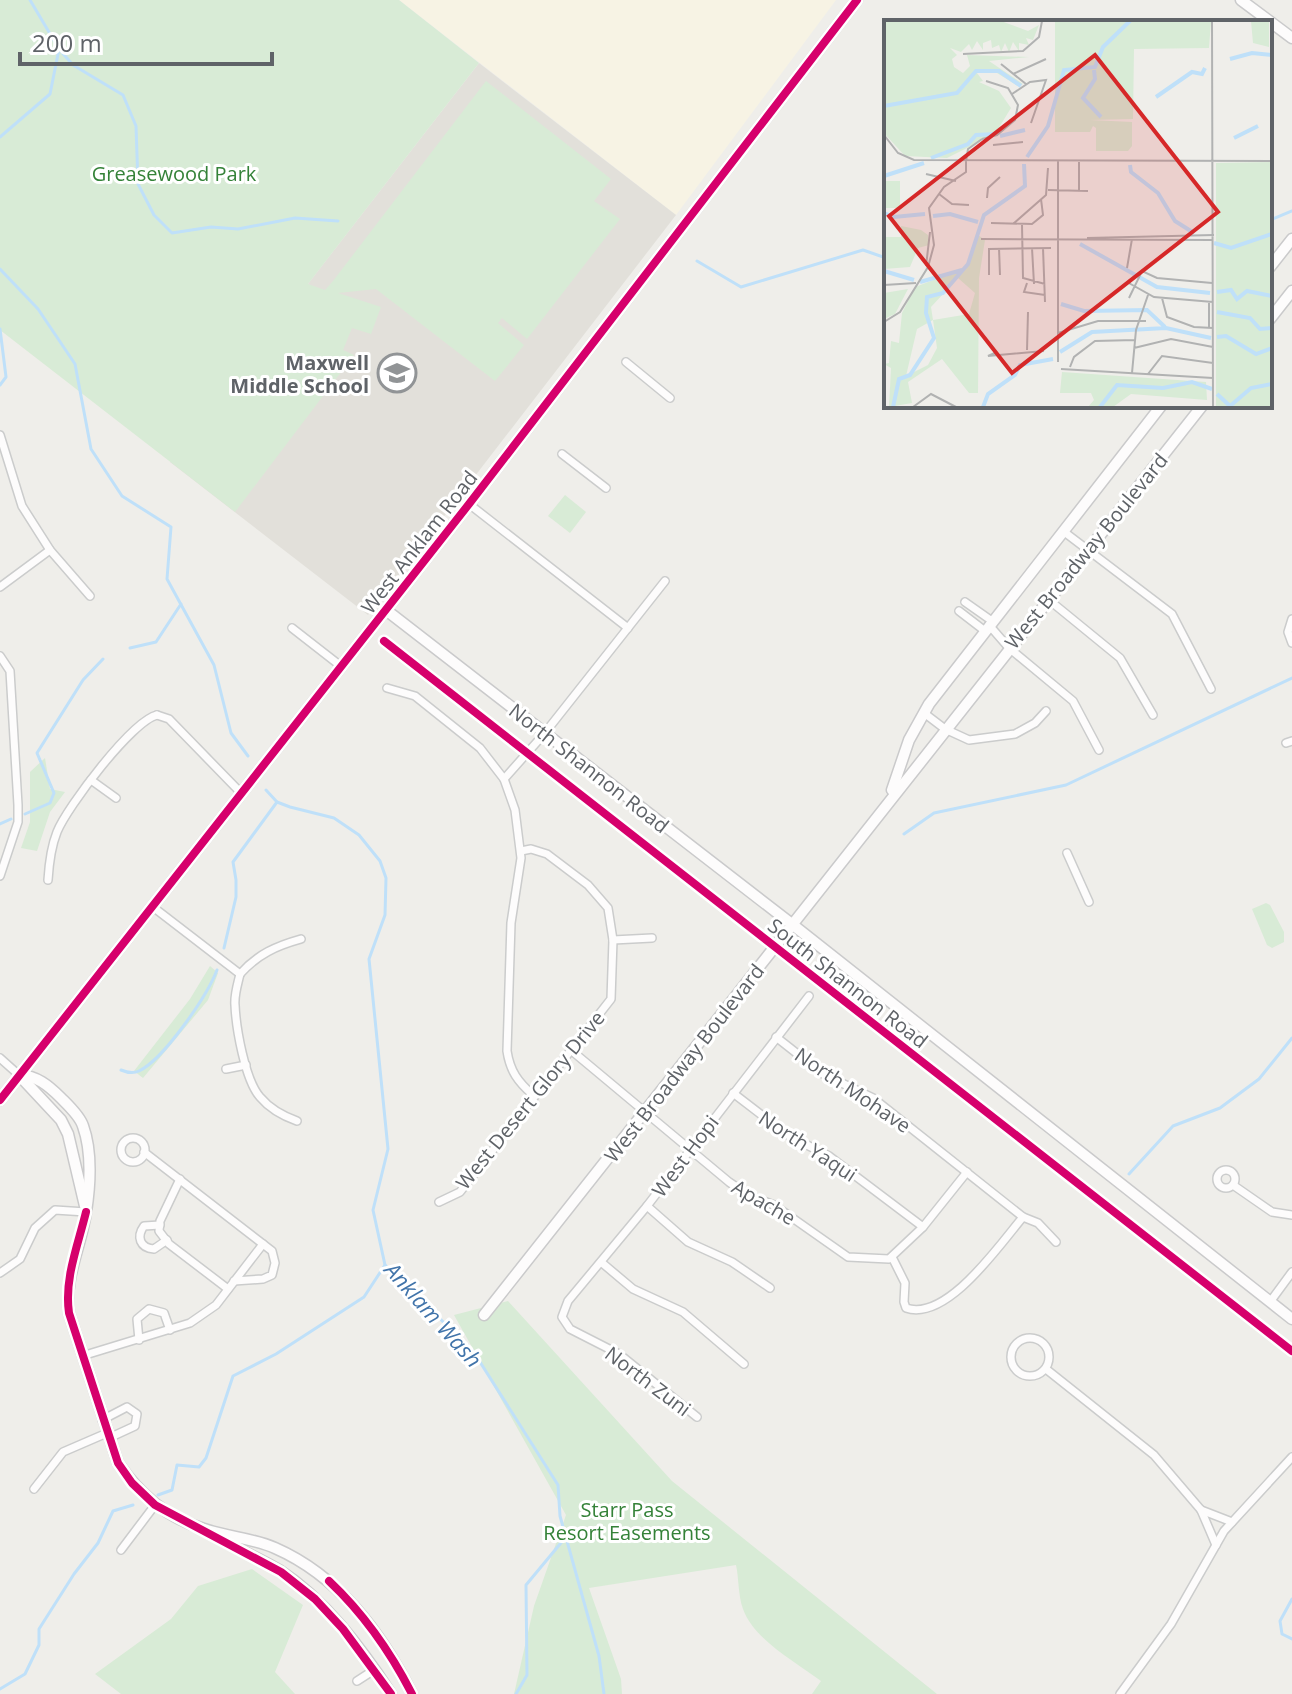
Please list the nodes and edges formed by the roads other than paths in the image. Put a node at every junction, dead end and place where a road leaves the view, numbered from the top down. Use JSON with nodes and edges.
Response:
{"nodes":[{"id":1,"x":857,"y":0,"type":"edge"},
{"id":2,"x":1241,"y":0,"type":"edge"},
{"id":3,"x":1268,"y":20,"type":"edge"},
{"id":4,"x":1272,"y":23,"type":"edge"},
{"id":5,"x":1292,"y":38,"type":"edge"},
{"id":6,"x":1292,"y":239,"type":"edge"},
{"id":7,"x":1272,"y":264,"type":"edge"},
{"id":8,"x":1292,"y":291,"type":"edge"},
{"id":9,"x":1272,"y":316,"type":"edge"},
{"id":10,"x":626,"y":362,"type":"dead end"},
{"id":11,"x":670,"y":398,"type":"dead end"},
{"id":12,"x":1159,"y":408,"type":"edge"},
{"id":13,"x":1200,"y":408,"type":"edge"},
{"id":14,"x":0,"y":435,"type":"edge"},
{"id":15,"x":562,"y":454,"type":"dead end"},
{"id":16,"x":606,"y":488,"type":"dead end"},
{"id":17,"x":469,"y":504,"type":"junction"},
{"id":18,"x":1063,"y":531,"type":"junction"},
{"id":19,"x":50,"y":550,"type":"junction"},
{"id":20,"x":1088,"y":550,"type":"junction"},
{"id":21,"x":665,"y":581,"type":"dead end"},
{"id":22,"x":0,"y":587,"type":"edge"},
{"id":23,"x":90,"y":596,"type":"dead end"},
{"id":24,"x":1049,"y":600,"type":"junction"},
{"id":25,"x":965,"y":602,"type":"dead end"},
{"id":26,"x":386,"y":610,"type":"junction"},
{"id":27,"x":959,"y":611,"type":"dead end"},
{"id":28,"x":1287,"y":622,"type":"edge"},
{"id":29,"x":989,"y":626,"type":"junction"},
{"id":30,"x":292,"y":628,"type":"dead end"},
{"id":31,"x":628,"y":628,"type":"junction"},
{"id":32,"x":1292,"y":643,"type":"edge"},
{"id":33,"x":1009,"y":648,"type":"junction"},
{"id":34,"x":0,"y":656,"type":"edge"},
{"id":35,"x":342,"y":667,"type":"junction"},
{"id":36,"x":387,"y":688,"type":"dead end"},
{"id":37,"x":1211,"y":689,"type":"dead end"},
{"id":38,"x":1046,"y":711,"type":"dead end"},
{"id":39,"x":924,"y":713,"type":"junction"},
{"id":40,"x":1153,"y":715,"type":"dead end"},
{"id":41,"x":945,"y":729,"type":"junction"},
{"id":42,"x":544,"y":734,"type":"junction"},
{"id":43,"x":1099,"y":750,"type":"dead end"},
{"id":44,"x":504,"y":779,"type":"junction"},
{"id":45,"x":91,"y":780,"type":"junction"},
{"id":46,"x":242,"y":794,"type":"junction"},
{"id":47,"x":116,"y":798,"type":"dead end"},
{"id":48,"x":882,"y":810,"type":"junction"},
{"id":49,"x":521,"y":851,"type":"junction"},
{"id":50,"x":1067,"y":853,"type":"dead end"},
{"id":51,"x":3,"y":862,"type":"edge"},
{"id":52,"x":0,"y":876,"type":"edge"},
{"id":53,"x":48,"y":880,"type":"dead end"},
{"id":54,"x":1089,"y":902,"type":"dead end"},
{"id":55,"x":153,"y":907,"type":"junction"},
{"id":56,"x":793,"y":925,"type":"junction"},
{"id":57,"x":652,"y":938,"type":"dead end"},
{"id":58,"x":301,"y":939,"type":"dead end"},
{"id":59,"x":613,"y":940,"type":"junction"},
{"id":60,"x":240,"y":974,"type":"junction"},
{"id":61,"x":809,"y":996,"type":"dead end"},
{"id":62,"x":776,"y":1037,"type":"junction"},
{"id":63,"x":572,"y":1051,"type":"junction"},
{"id":64,"x":0,"y":1058,"type":"edge"},
{"id":65,"x":246,"y":1065,"type":"junction"},
{"id":66,"x":226,"y":1069,"type":"dead end"},
{"id":67,"x":19,"y":1075,"type":"junction"},
{"id":68,"x":733,"y":1093,"type":"junction"},
{"id":69,"x":533,"y":1095,"type":"junction"},
{"id":70,"x":0,"y":1100,"type":"edge"},
{"id":71,"x":645,"y":1112,"type":"junction"},
{"id":72,"x":297,"y":1121,"type":"dead end"},
{"id":73,"x":691,"y":1149,"type":"junction"},
{"id":74,"x":144,"y":1152,"type":"dead end"},
{"id":75,"x":967,"y":1172,"type":"junction"},
{"id":76,"x":180,"y":1179,"type":"junction"},
{"id":77,"x":1233,"y":1185,"type":"dead end"},
{"id":78,"x":439,"y":1202,"type":"dead end"},
{"id":79,"x":647,"y":1206,"type":"junction"},
{"id":80,"x":86,"y":1212,"type":"junction"},
{"id":81,"x":1292,"y":1215,"type":"edge"},
{"id":82,"x":1023,"y":1217,"type":"junction"},
{"id":83,"x":160,"y":1225,"type":"junction"},
{"id":84,"x":923,"y":1227,"type":"junction"},
{"id":85,"x":167,"y":1240,"type":"junction"},
{"id":86,"x":1056,"y":1242,"type":"dead end"},
{"id":87,"x":263,"y":1244,"type":"junction"},
{"id":88,"x":892,"y":1257,"type":"junction"},
{"id":89,"x":601,"y":1262,"type":"junction"},
{"id":90,"x":1292,"y":1272,"type":"edge"},
{"id":91,"x":0,"y":1273,"type":"edge"},
{"id":92,"x":231,"y":1285,"type":"junction"},
{"id":93,"x":770,"y":1288,"type":"dead end"},
{"id":94,"x":1270,"y":1302,"type":"junction"},
{"id":95,"x":484,"y":1315,"type":"dead end"},
{"id":96,"x":562,"y":1317,"type":"joint"},
{"id":97,"x":1292,"y":1319,"type":"edge"},
{"id":98,"x":170,"y":1330,"type":"junction"},
{"id":99,"x":139,"y":1340,"type":"junction"},
{"id":100,"x":82,"y":1356,"type":"junction"},
{"id":101,"x":744,"y":1364,"type":"dead end"},
{"id":102,"x":1046,"y":1369,"type":"junction"},
{"id":103,"x":697,"y":1417,"type":"dead end"},
{"id":104,"x":102,"y":1420,"type":"junction"},
{"id":105,"x":108,"y":1436,"type":"junction"},
{"id":106,"x":1292,"y":1457,"type":"edge"},
{"id":107,"x":34,"y":1489,"type":"dead end"},
{"id":108,"x":155,"y":1505,"type":"junction"},
{"id":109,"x":1201,"y":1510,"type":"junction"},
{"id":110,"x":1232,"y":1522,"type":"junction"},
{"id":111,"x":204,"y":1529,"type":"junction"},
{"id":112,"x":1216,"y":1545,"type":"junction"},
{"id":113,"x":121,"y":1550,"type":"dead end"},
{"id":114,"x":374,"y":1670,"type":"junction"},
{"id":115,"x":357,"y":1681,"type":"dead end"},
{"id":116,"x":1126,"y":1690,"type":"edge"},
{"id":117,"x":391,"y":1694,"type":"edge"},
{"id":118,"x":412,"y":1694,"type":"edge"},
{"id":119,"x":1120,"y":1694,"type":"edge"}],
"edges":[{"from":1,"to":17,"type":"street","name":"West Anklam Road"},
{"from":2,"to":3,"type":"street"},
{"from":4,"to":5,"type":"street"},
{"from":6,"to":7,"type":"street"},
{"from":8,"to":9,"type":"street"},
{"from":10,"to":11,"type":"street"},
{"from":12,"to":18,"type":"street","name":"West Broadway Boulevard"},
{"from":13,"to":20,"type":"street","name":"West Broadway Boulevard"},
{"from":14,"to":19,"type":"street"},
{"from":15,"to":16,"type":"street"},
{"from":17,"to":26,"type":"street","name":"West Anklam Road"},
{"from":17,"to":31,"type":"street"},
{"from":18,"to":20,"type":"street"},
{"from":18,"to":29,"type":"street","name":"West Broadway Boulevard"},
{"from":19,"to":22,"type":"street"},
{"from":19,"to":23,"type":"street"},
{"from":20,"to":24,"type":"street","name":"West Broadway Boulevard"},
{"from":20,"to":37,"type":"street"},
{"from":21,"to":31,"type":"street"},
{"from":24,"to":33,"type":"street","name":"West Broadway Boulevard"},
{"from":24,"to":40,"type":"street"},
{"from":25,"to":29,"type":"street"},
{"from":26,"to":35,"type":"street","name":"West Anklam Road"},
{"from":26,"to":42,"type":"street","name":"North Shannon Road"},
{"from":27,"to":29,"type":"street"},
{"from":28,"to":32,"type":"street"},
{"from":29,"to":33,"type":"street"},
{"from":29,"to":39,"type":"street","name":"West Broadway Boulevard"},
{"from":30,"to":35,"type":"street"},
{"from":31,"to":42,"type":"street"},
{"from":33,"to":41,"type":"street","name":"West Broadway Boulevard"},
{"from":33,"to":43,"type":"street"},
{"from":34,"to":51,"type":"street"},
{"from":35,"to":46,"type":"street","name":"West Anklam Road"},
{"from":36,"to":44,"type":"street"},
{"from":38,"to":41,"type":"street"},
{"from":39,"to":41,"type":"street"},
{"from":39,"to":48,"type":"street","name":"West Broadway Boulevard"},
{"from":41,"to":48,"type":"street","name":"West Broadway Boulevard"},
{"from":42,"to":44,"type":"street"},
{"from":42,"to":56,"type":"street","name":"North Shannon Road"},
{"from":44,"to":49,"type":"street"},
{"from":45,"to":46,"type":"street"},
{"from":45,"to":47,"type":"street"},
{"from":45,"to":53,"type":"street"},
{"from":46,"to":55,"type":"street","name":"West Anklam Road"},
{"from":48,"to":56,"type":"street","name":"West Broadway Boulevard"},
{"from":49,"to":59,"type":"street","name":"West Desert Glory Drive"},
{"from":49,"to":69,"type":"street"},
{"from":50,"to":54,"type":"street"},
{"from":51,"to":52,"type":"street"},
{"from":55,"to":60,"type":"street"},
{"from":55,"to":67,"type":"street","name":"West Anklam Road"},
{"from":56,"to":71,"type":"street","name":"West Broadway Boulevard"},
{"from":56,"to":94,"type":"street","name":"South Shannon Road"},
{"from":57,"to":59,"type":"street"},
{"from":58,"to":60,"type":"street"},
{"from":59,"to":63,"type":"street","name":"West Desert Glory Drive"},
{"from":60,"to":65,"type":"street"},
{"from":61,"to":62,"type":"street","name":"West Hopi"},
{"from":62,"to":68,"type":"street","name":"West Hopi"},
{"from":62,"to":75,"type":"street","name":"North Mohave"},
{"from":63,"to":69,"type":"street","name":"West Desert Glory Drive"},
{"from":63,"to":71,"type":"street","name":"Apache"},
{"from":64,"to":67,"type":"street"},
{"from":65,"to":66,"type":"street"},
{"from":65,"to":72,"type":"street"},
{"from":67,"to":70,"type":"street","name":"West Anklam Road"},
{"from":67,"to":80,"type":"street"},
{"from":67,"to":80,"type":"street"},
{"from":68,"to":73,"type":"street","name":"West Hopi"},
{"from":68,"to":84,"type":"street","name":"North Yaqui"},
{"from":69,"to":78,"type":"street","name":"West Desert Glory Drive"},
{"from":71,"to":73,"type":"street","name":"Apache"},
{"from":71,"to":95,"type":"street","name":"West Broadway Boulevard"},
{"from":73,"to":79,"type":"street","name":"West Hopi"},
{"from":73,"to":88,"type":"street","name":"Apache"},
{"from":74,"to":76,"type":"street"},
{"from":75,"to":82,"type":"street","name":"North Mohave"},
{"from":75,"to":84,"type":"street"},
{"from":76,"to":83,"type":"street"},
{"from":76,"to":87,"type":"street"},
{"from":77,"to":81,"type":"street"},
{"from":79,"to":89,"type":"street","name":"West Hopi"},
{"from":79,"to":93,"type":"street"},
{"from":80,"to":91,"type":"street"},
{"from":80,"to":100,"type":"street"},
{"from":82,"to":86,"type":"street","name":"North Mohave"},
{"from":82,"to":88,"type":"street"},
{"from":83,"to":85,"type":"street"},
{"from":83,"to":85,"type":"street"},
{"from":84,"to":88,"type":"street"},
{"from":85,"to":92,"type":"street"},
{"from":87,"to":92,"type":"street"},
{"from":87,"to":92,"type":"street"},
{"from":89,"to":96,"type":"street","name":"West Hopi"},
{"from":89,"to":101,"type":"street"},
{"from":90,"to":94,"type":"street"},
{"from":92,"to":98,"type":"street"},
{"from":94,"to":97,"type":"street","name":"South Shannon Road"},
{"from":96,"to":103,"type":"street","name":"North Zuni"},
{"from":98,"to":99,"type":"street"},
{"from":98,"to":99,"type":"street"},
{"from":99,"to":100,"type":"street"},
{"from":100,"to":104,"type":"street"},
{"from":102,"to":102,"type":"street"},
{"from":102,"to":109,"type":"street"},
{"from":104,"to":105,"type":"street"},
{"from":104,"to":105,"type":"street"},
{"from":105,"to":107,"type":"street"},
{"from":105,"to":108,"type":"street"},
{"from":106,"to":110,"type":"street"},
{"from":108,"to":111,"type":"street"},
{"from":108,"to":113,"type":"street"},
{"from":109,"to":110,"type":"street"},
{"from":109,"to":112,"type":"street"},
{"from":110,"to":112,"type":"street"},
{"from":111,"to":114,"type":"street"},
{"from":111,"to":118,"type":"street"},
{"from":112,"to":116,"type":"street"},
{"from":114,"to":115,"type":"street"},
{"from":114,"to":117,"type":"street"},
{"from":116,"to":119,"type":"street"}]}
